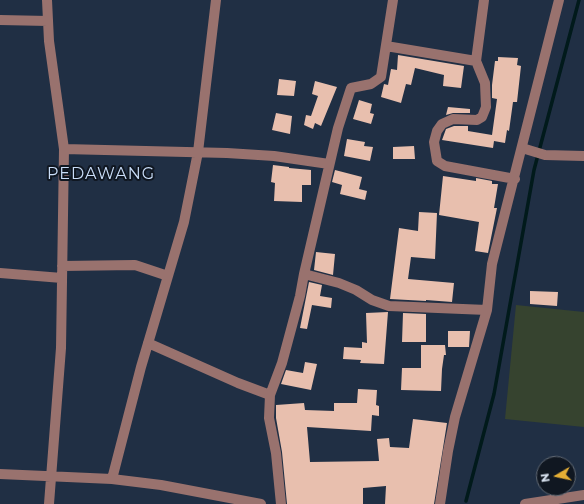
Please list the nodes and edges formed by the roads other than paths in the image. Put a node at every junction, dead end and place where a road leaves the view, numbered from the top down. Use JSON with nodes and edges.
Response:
{"nodes":[{"id":1,"x":47,"y":0,"type":"edge"},
{"id":2,"x":216,"y":0,"type":"edge"},
{"id":3,"x":393,"y":0,"type":"edge"},
{"id":4,"x":484,"y":0,"type":"edge"},
{"id":5,"x":559,"y":0,"type":"edge"},
{"id":6,"x":0,"y":20,"type":"edge"},
{"id":7,"x":48,"y":21,"type":"junction"},
{"id":8,"x":386,"y":46,"type":"junction"},
{"id":9,"x":476,"y":60,"type":"junction"},
{"id":10,"x":64,"y":149,"type":"junction"},
{"id":11,"x":526,"y":149,"type":"junction"},
{"id":12,"x":198,"y":152,"type":"junction"},
{"id":13,"x":584,"y":156,"type":"edge"},
{"id":14,"x":329,"y":164,"type":"junction"},
{"id":15,"x":515,"y":179,"type":"junction"},
{"id":16,"x":62,"y":266,"type":"junction"},
{"id":17,"x":0,"y":273,"type":"edge"},
{"id":18,"x":304,"y":274,"type":"junction"},
{"id":19,"x":168,"y":276,"type":"junction"},
{"id":20,"x":62,"y":278,"type":"junction"},
{"id":21,"x":0,"y":280,"type":"edge"},
{"id":22,"x":487,"y":310,"type":"junction"},
{"id":23,"x":148,"y":343,"type":"junction"},
{"id":24,"x":270,"y":395,"type":"junction"},
{"id":25,"x":0,"y":474,"type":"edge"},
{"id":26,"x":50,"y":476,"type":"junction"},
{"id":27,"x":112,"y":479,"type":"junction"},
{"id":28,"x":584,"y":495,"type":"edge"},
{"id":29,"x":564,"y":500,"type":"edge"},
{"id":30,"x":49,"y":504,"type":"edge"},
{"id":31,"x":261,"y":504,"type":"edge"},
{"id":32,"x":281,"y":504,"type":"edge"},
{"id":33,"x":440,"y":504,"type":"edge"},
{"id":34,"x":525,"y":504,"type":"edge"}],
"edges":[{"from":1,"to":7,"type":"street"},
{"from":2,"to":12,"type":"street"},
{"from":3,"to":8,"type":"street"},
{"from":4,"to":9,"type":"street"},
{"from":5,"to":11,"type":"street"},
{"from":6,"to":7,"type":"street"},
{"from":7,"to":10,"type":"street"},
{"from":8,"to":9,"type":"street"},
{"from":8,"to":14,"type":"street"},
{"from":9,"to":15,"type":"street"},
{"from":10,"to":12,"type":"street"},
{"from":10,"to":16,"type":"street"},
{"from":11,"to":13,"type":"street"},
{"from":11,"to":15,"type":"street"},
{"from":12,"to":14,"type":"street"},
{"from":12,"to":19,"type":"street"},
{"from":14,"to":18,"type":"street"},
{"from":15,"to":22,"type":"street"},
{"from":16,"to":19,"type":"street"},
{"from":16,"to":20,"type":"street"},
{"from":17,"to":20,"type":"street"},
{"from":17,"to":21,"type":"street"},
{"from":18,"to":22,"type":"street"},
{"from":18,"to":24,"type":"street"},
{"from":19,"to":23,"type":"street"},
{"from":20,"to":26,"type":"street"},
{"from":22,"to":33,"type":"street"},
{"from":23,"to":24,"type":"street"},
{"from":23,"to":27,"type":"street"},
{"from":24,"to":32,"type":"street"},
{"from":25,"to":26,"type":"street"},
{"from":26,"to":27,"type":"street"},
{"from":26,"to":30,"type":"street"},
{"from":27,"to":31,"type":"street"},
{"from":28,"to":29,"type":"street"},
{"from":29,"to":34,"type":"street"}]}
